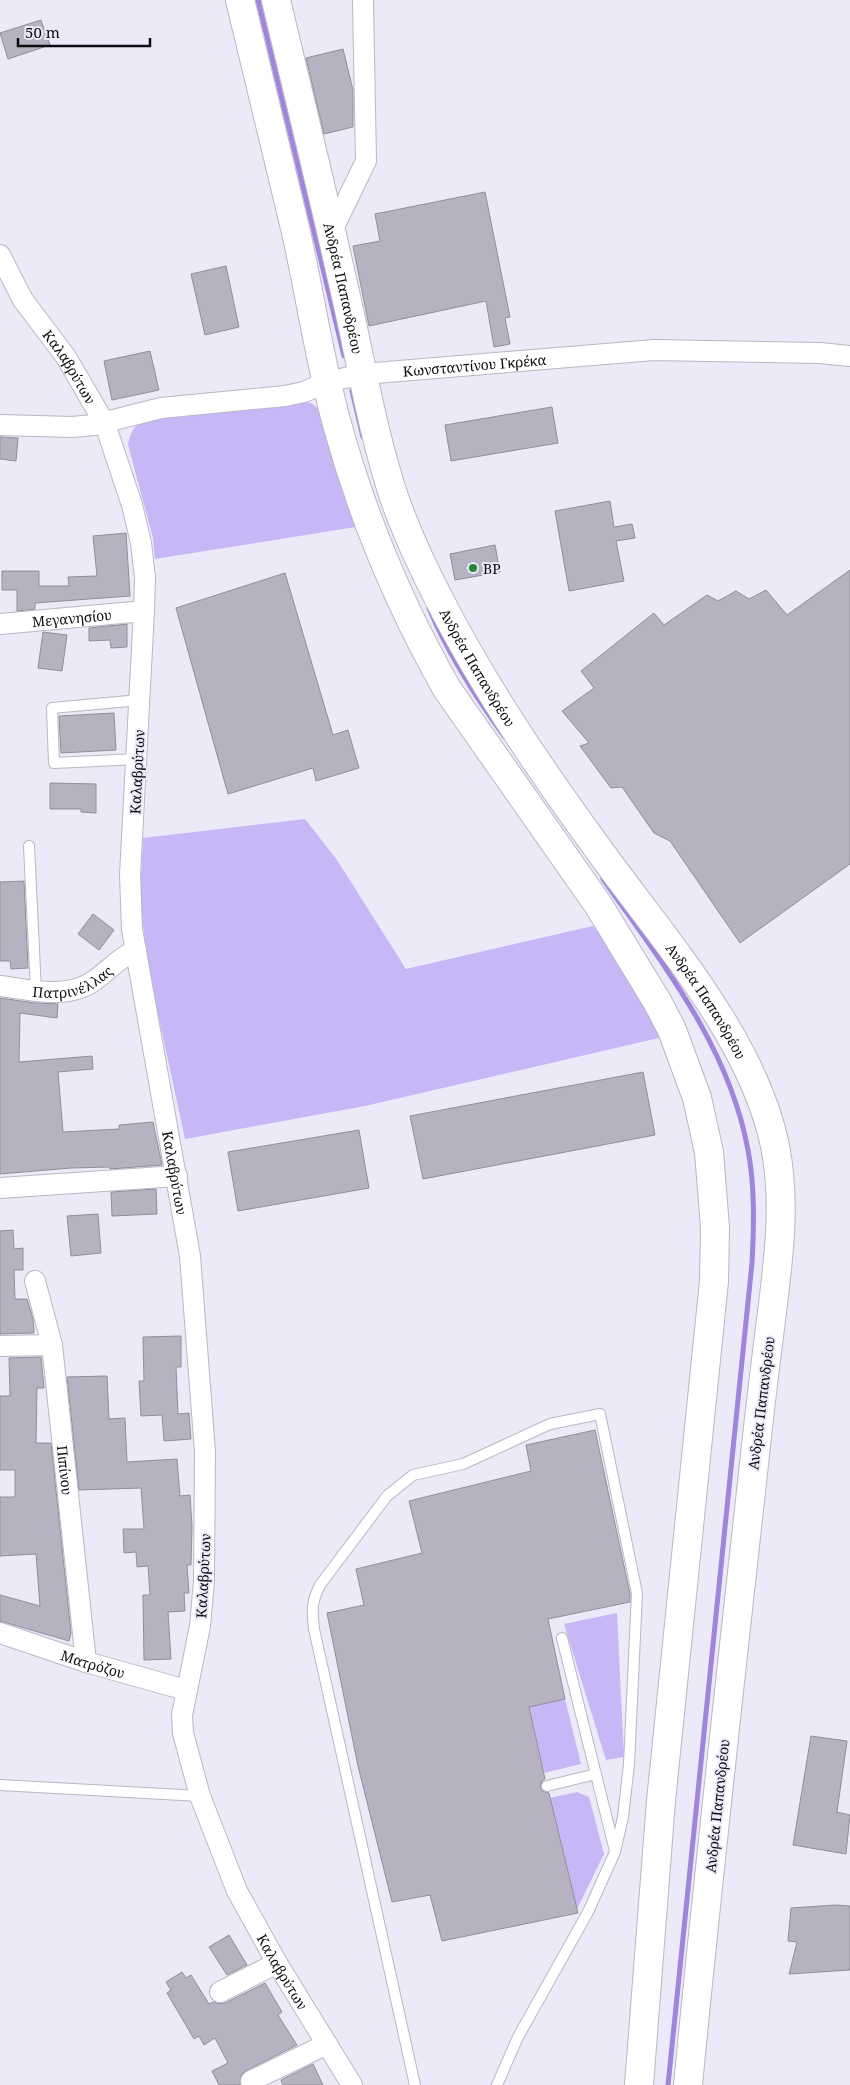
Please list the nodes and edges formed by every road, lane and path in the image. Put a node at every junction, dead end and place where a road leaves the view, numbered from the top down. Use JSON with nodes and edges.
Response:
{"nodes":[{"id":1,"x":240,"y":0,"type":"edge"},
{"id":2,"x":276,"y":0,"type":"edge"},
{"id":3,"x":363,"y":0,"type":"edge"},
{"id":4,"x":332,"y":230,"type":"junction"},
{"id":5,"x":0,"y":255,"type":"edge"},
{"id":6,"x":850,"y":356,"type":"edge"},
{"id":7,"x":363,"y":374,"type":"junction"},
{"id":8,"x":327,"y":382,"type":"junction"},
{"id":9,"x":105,"y":424,"type":"junction"},
{"id":10,"x":0,"y":425,"type":"edge"},
{"id":11,"x":144,"y":611,"type":"junction"},
{"id":12,"x":0,"y":624,"type":"edge"},
{"id":13,"x":140,"y":700,"type":"junction"},
{"id":14,"x":138,"y":759,"type":"junction"},
{"id":15,"x":29,"y":846,"type":"dead end"},
{"id":16,"x":136,"y":950,"type":"junction"},
{"id":17,"x":0,"y":986,"type":"edge"},
{"id":18,"x":36,"y":991,"type":"junction"},
{"id":19,"x":176,"y":1176,"type":"junction"},
{"id":20,"x":0,"y":1188,"type":"edge"},
{"id":21,"x":35,"y":1282,"type":"dead end"},
{"id":22,"x":52,"y":1345,"type":"junction"},
{"id":23,"x":0,"y":1346,"type":"edge"},
{"id":24,"x":0,"y":1633,"type":"edge"},
{"id":25,"x":562,"y":1638,"type":"dead end"},
{"id":26,"x":86,"y":1662,"type":"junction"},
{"id":27,"x":186,"y":1690,"type":"junction"},
{"id":28,"x":596,"y":1774,"type":"junction"},
{"id":29,"x":0,"y":1785,"type":"edge"},
{"id":30,"x":547,"y":1786,"type":"dead end"},
{"id":31,"x":200,"y":1796,"type":"junction"},
{"id":32,"x":615,"y":1852,"type":"junction"},
{"id":33,"x":277,"y":1963,"type":"junction"},
{"id":34,"x":220,"y":1992,"type":"dead end"},
{"id":35,"x":328,"y":2044,"type":"junction"},
{"id":36,"x":251,"y":2081,"type":"dead end"},
{"id":37,"x":352,"y":2085,"type":"edge"},
{"id":38,"x":415,"y":2085,"type":"edge"},
{"id":39,"x":498,"y":2085,"type":"edge"},
{"id":40,"x":639,"y":2085,"type":"edge"},
{"id":41,"x":688,"y":2085,"type":"edge"}],
"edges":[{"from":1,"to":8,"type":"main road"},
{"from":2,"to":4,"type":"main road","name":"Ανδρέα Παπανδρέου"},
{"from":3,"to":4,"type":"street"},
{"from":4,"to":7,"type":"main road","name":"Ανδρέα Παπανδρέου"},
{"from":5,"to":9,"type":"street","name":"Καλαβρύτων"},
{"from":6,"to":7,"type":"street","name":"Κωνσταντίνου Γκρέκα"},
{"from":7,"to":8,"type":"street","name":"Κωνσταντίνου Γκρέκα"},
{"from":7,"to":41,"type":"main road","name":"Ανδρέα Παπανδρέου"},
{"from":8,"to":9,"type":"street","name":"Κωνσταντίνου Γκρέκα"},
{"from":8,"to":40,"type":"main road"},
{"from":9,"to":10,"type":"street","name":"Κωνσταντίνου Γκρέκα"},
{"from":9,"to":11,"type":"street","name":"Καλαβρύτων"},
{"from":11,"to":12,"type":"street","name":"Μεγανησίου"},
{"from":11,"to":13,"type":"street","name":"Καλαβρύτων"},
{"from":13,"to":14,"type":"street","name":"Καλαβρύτων"},
{"from":13,"to":14,"type":"lane"},
{"from":14,"to":16,"type":"street","name":"Καλαβρύτων"},
{"from":15,"to":18,"type":"lane"},
{"from":16,"to":18,"type":"street","name":"Πατρινέλλας"},
{"from":16,"to":19,"type":"street","name":"Καλαβρύτων"},
{"from":17,"to":18,"type":"street","name":"Πατρινέλλας"},
{"from":19,"to":20,"type":"street"},
{"from":19,"to":27,"type":"street","name":"Καλαβρύτων"},
{"from":21,"to":22,"type":"street","name":"Πιπίνου"},
{"from":22,"to":23,"type":"street"},
{"from":22,"to":26,"type":"street","name":"Πιπίνου"},
{"from":24,"to":26,"type":"street","name":"Ματρόζου"},
{"from":25,"to":28,"type":"lane"},
{"from":26,"to":27,"type":"street","name":"Ματρόζου"},
{"from":27,"to":31,"type":"street","name":"Καλαβρύτων"},
{"from":28,"to":30,"type":"lane"},
{"from":28,"to":32,"type":"lane"},
{"from":29,"to":31,"type":"lane"},
{"from":31,"to":33,"type":"street","name":"Καλαβρύτων"},
{"from":32,"to":38,"type":"lane"},
{"from":32,"to":39,"type":"lane"},
{"from":33,"to":34,"type":"street"},
{"from":33,"to":35,"type":"street","name":"Καλαβρύτων"},
{"from":35,"to":36,"type":"street"},
{"from":35,"to":37,"type":"street","name":"Καλαβρύτων"}]}
